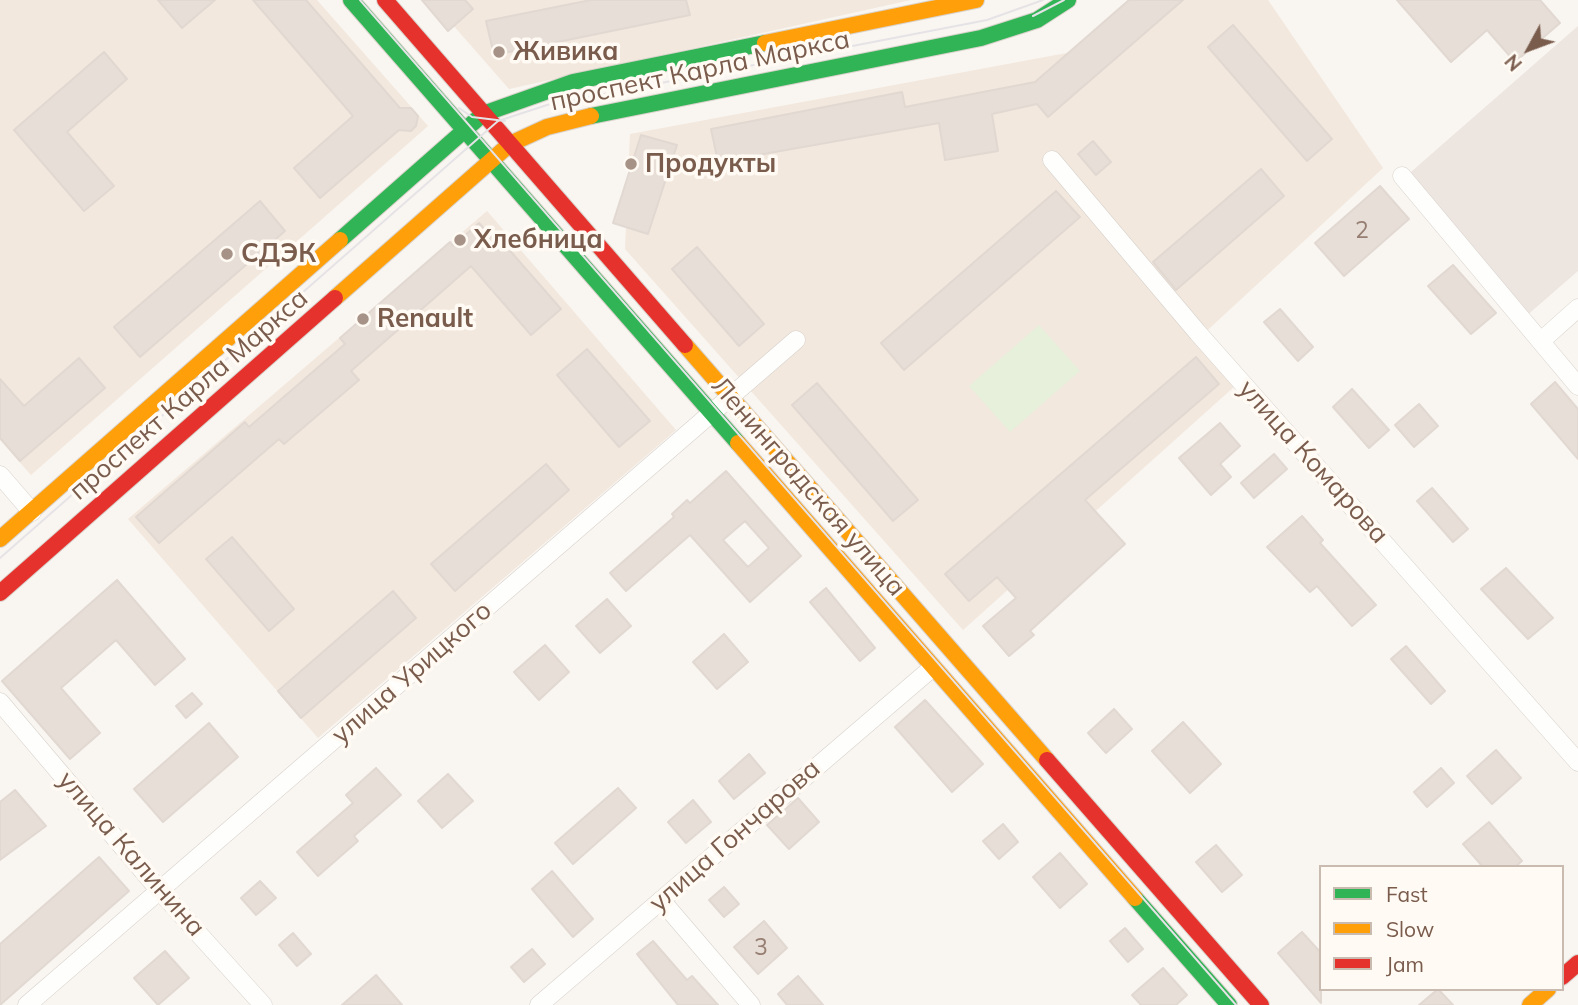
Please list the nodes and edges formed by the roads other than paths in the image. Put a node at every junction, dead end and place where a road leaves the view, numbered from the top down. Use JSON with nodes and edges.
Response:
{"nodes":[{"id":1,"x":351,"y":0,"type":"edge"},
{"id":2,"x":385,"y":0,"type":"edge"},
{"id":3,"x":976,"y":0,"type":"edge"},
{"id":4,"x":1068,"y":0,"type":"edge"},
{"id":5,"x":483,"y":114,"type":"junction"},
{"id":6,"x":464,"y":129,"type":"junction"},
{"id":7,"x":510,"y":144,"type":"junction"},
{"id":8,"x":491,"y":160,"type":"junction"},
{"id":9,"x":1052,"y":160,"type":"dead end"},
{"id":10,"x":1402,"y":176,"type":"dead end"},
{"id":11,"x":1578,"y":308,"type":"edge"},
{"id":12,"x":796,"y":340,"type":"dead end"},
{"id":13,"x":1541,"y":341,"type":"junction"},
{"id":14,"x":1578,"y":386,"type":"edge"},
{"id":15,"x":731,"y":398,"type":"junction"},
{"id":16,"x":712,"y":414,"type":"junction"},
{"id":17,"x":0,"y":475,"type":"edge"},
{"id":18,"x":32,"y":512,"type":"junction"},
{"id":19,"x":0,"y":539,"type":"edge"},
{"id":20,"x":0,"y":593,"type":"edge"},
{"id":21,"x":932,"y":668,"type":"junction"},
{"id":22,"x":0,"y":702,"type":"edge"},
{"id":23,"x":1578,"y":762,"type":"edge"},
{"id":24,"x":160,"y":891,"type":"junction"},
{"id":25,"x":661,"y":900,"type":"junction"},
{"id":26,"x":1578,"y":963,"type":"edge"},
{"id":27,"x":1564,"y":975,"type":"edge"},
{"id":28,"x":1546,"y":991,"type":"edge"},
{"id":29,"x":27,"y":1005,"type":"edge"},
{"id":30,"x":263,"y":1005,"type":"edge"},
{"id":31,"x":540,"y":1005,"type":"edge"},
{"id":32,"x":751,"y":1005,"type":"edge"},
{"id":33,"x":1229,"y":1005,"type":"edge"},
{"id":34,"x":1261,"y":1005,"type":"edge"},
{"id":35,"x":1530,"y":1005,"type":"edge"}],
"edges":[{"from":1,"to":6,"type":"main road","name":"Ленинградская улица"},
{"from":2,"to":5,"type":"main road","name":"Ленинградская улица"},
{"from":3,"to":5,"type":"main road","name":"проспект Карла Маркса"},
{"from":4,"to":7,"type":"main road","name":"проспект Карла Маркса"},
{"from":5,"to":6,"type":"main road","name":"проспект Карла Маркса"},
{"from":5,"to":7,"type":"main road","name":"Ленинградская улица"},
{"from":6,"to":8,"type":"main road","name":"Ленинградская улица"},
{"from":6,"to":18,"type":"main road","name":"проспект Карла Маркса"},
{"from":7,"to":8,"type":"main road","name":"проспект Карла Маркса"},
{"from":7,"to":15,"type":"main road","name":"Ленинградская улица"},
{"from":8,"to":16,"type":"main road","name":"Ленинградская улица"},
{"from":8,"to":20,"type":"main road","name":"проспект Карла Маркса"},
{"from":9,"to":23,"type":"street","name":"улица Комарова"},
{"from":10,"to":13,"type":"street"},
{"from":11,"to":13,"type":"street"},
{"from":12,"to":15,"type":"street","name":"улица Урицкого"},
{"from":13,"to":14,"type":"street"},
{"from":15,"to":16,"type":"street","name":"улица Урицкого"},
{"from":15,"to":34,"type":"main road","name":"Ленинградская улица"},
{"from":16,"to":21,"type":"main road","name":"Ленинградская улица"},
{"from":16,"to":24,"type":"street","name":"улица Урицкого"},
{"from":17,"to":18,"type":"street"},
{"from":18,"to":19,"type":"main road","name":"проспект Карла Маркса"},
{"from":21,"to":25,"type":"street","name":"улица Гончарова"},
{"from":21,"to":33,"type":"main road","name":"Ленинградская улица"},
{"from":22,"to":24,"type":"street","name":"улица Калинина"},
{"from":24,"to":29,"type":"street","name":"улица Урицкого"},
{"from":24,"to":30,"type":"street","name":"улица Калинина"},
{"from":25,"to":31,"type":"street","name":"улица Гончарова"},
{"from":25,"to":32,"type":"street"},
{"from":26,"to":27,"type":"main road"},
{"from":28,"to":35,"type":"main road"}]}
